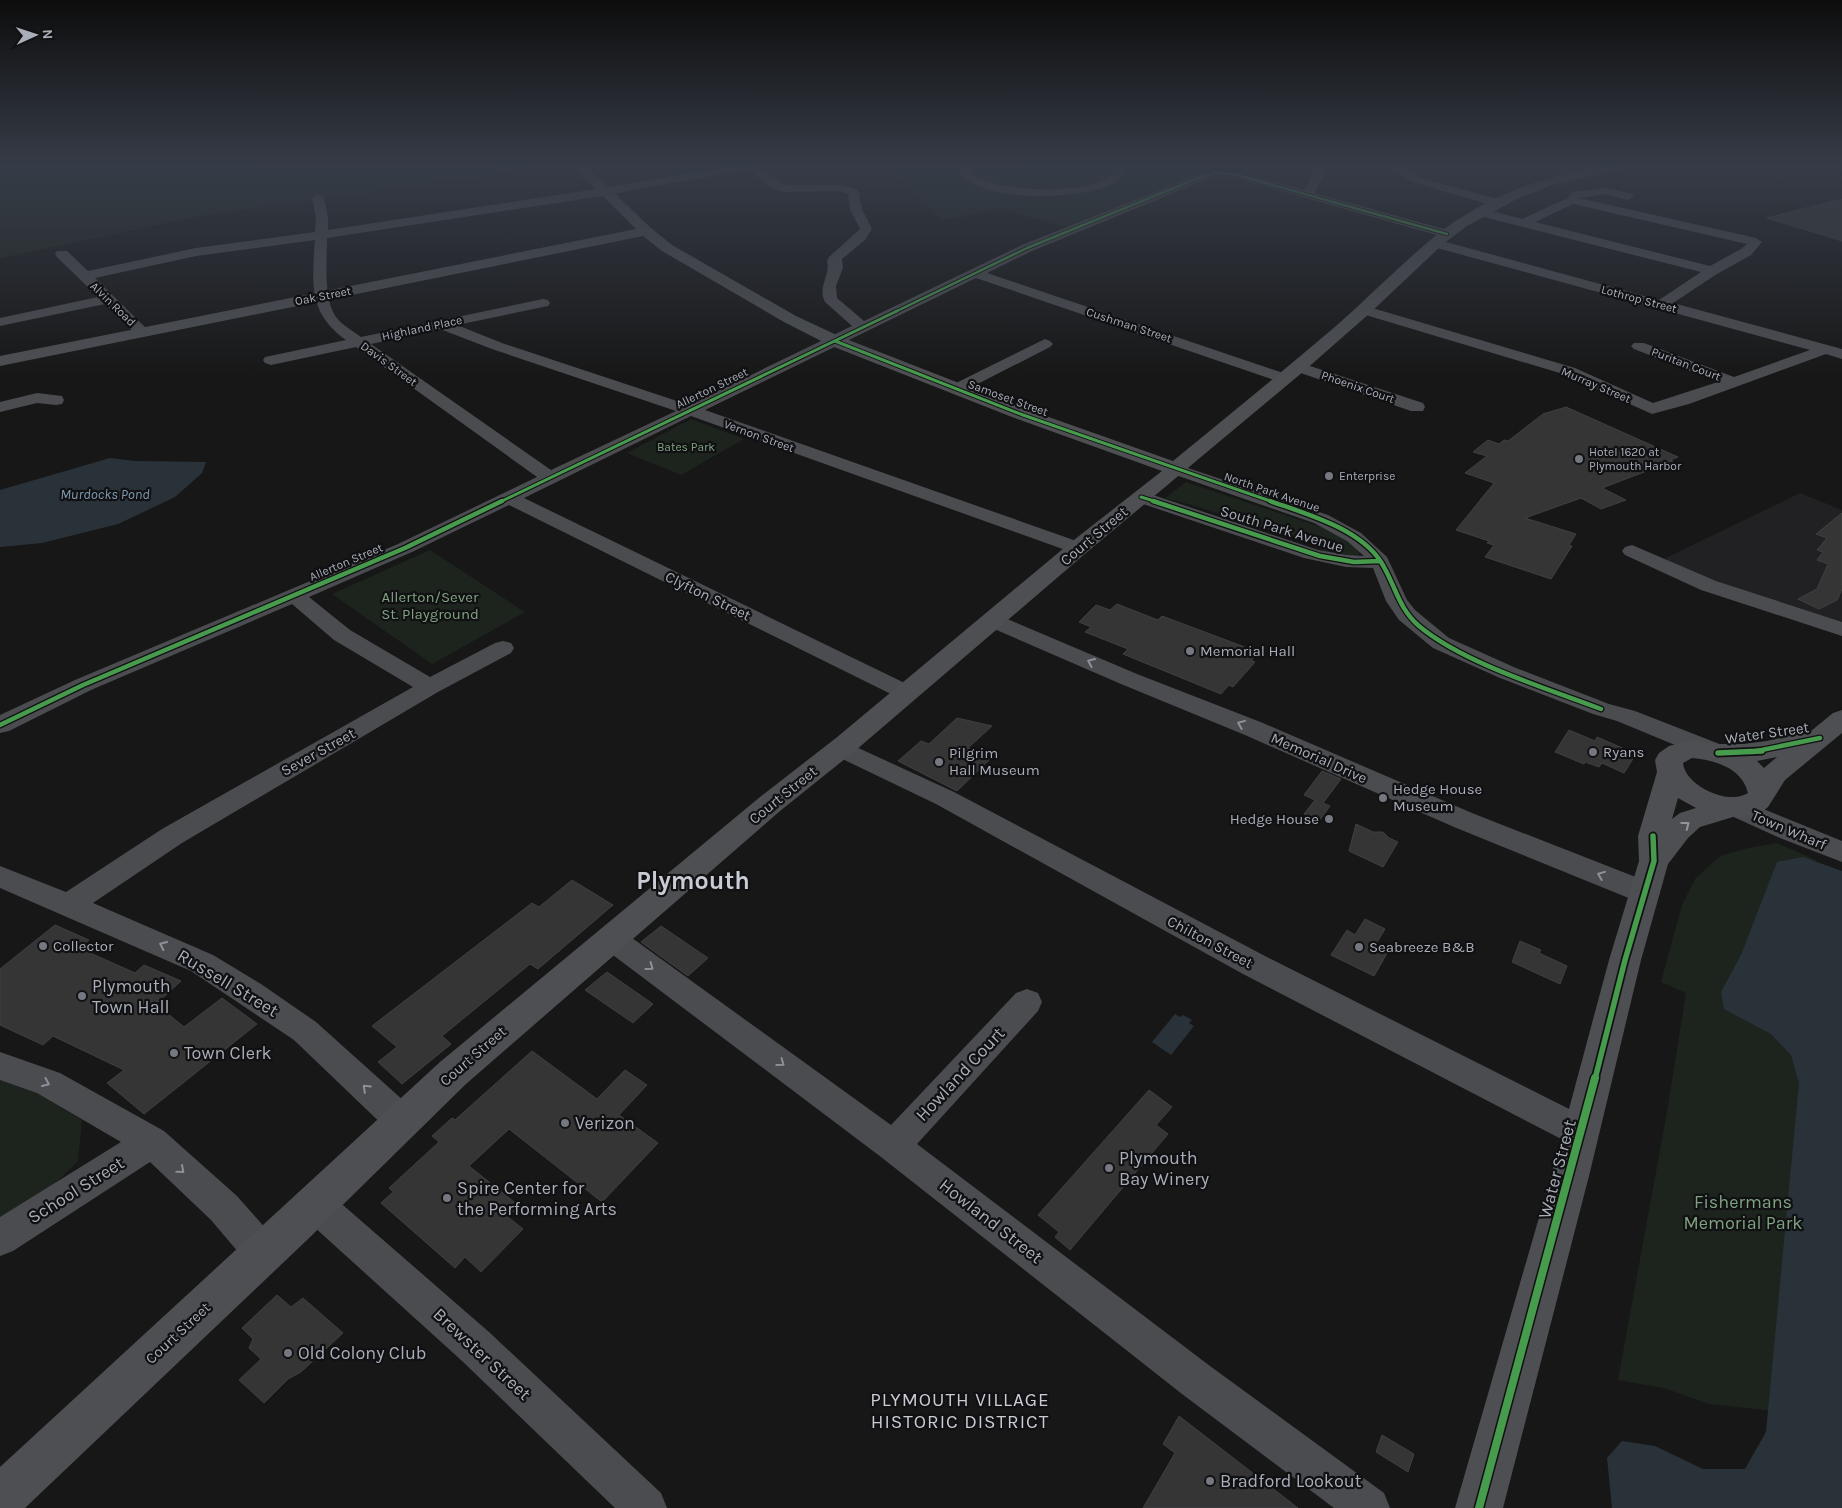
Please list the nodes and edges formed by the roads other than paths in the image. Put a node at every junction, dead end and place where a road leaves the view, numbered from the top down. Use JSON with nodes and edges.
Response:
{"nodes":[{"id":1,"x":304,"y":236,"type":"edge"},
{"id":2,"x":320,"y":236,"type":"edge"},
{"id":3,"x":619,"y":236,"type":"edge"},
{"id":4,"x":653,"y":236,"type":"edge"},
{"id":5,"x":860,"y":236,"type":"edge"},
{"id":6,"x":1046,"y":236,"type":"edge"},
{"id":7,"x":1433,"y":236,"type":"edge"},
{"id":8,"x":1445,"y":236,"type":"edge"},
{"id":9,"x":1576,"y":236,"type":"edge"},
{"id":10,"x":1731,"y":236,"type":"edge"},
{"id":11,"x":1441,"y":239,"type":"junction"},
{"id":12,"x":62,"y":254,"type":"dead end"},
{"id":13,"x":1712,"y":271,"type":"junction"},
{"id":14,"x":974,"y":273,"type":"junction"},
{"id":15,"x":85,"y":276,"type":"junction"},
{"id":16,"x":322,"y":296,"type":"junction"},
{"id":17,"x":108,"y":299,"type":"junction"},
{"id":18,"x":543,"y":303,"type":"dead end"},
{"id":19,"x":1661,"y":305,"type":"junction"},
{"id":20,"x":1364,"y":310,"type":"junction"},
{"id":21,"x":0,"y":322,"type":"edge"},
{"id":22,"x":440,"y":324,"type":"junction"},
{"id":23,"x":863,"y":328,"type":"junction"},
{"id":24,"x":142,"y":332,"type":"junction"},
{"id":25,"x":359,"y":342,"type":"junction"},
{"id":26,"x":835,"y":342,"type":"junction"},
{"id":27,"x":1045,"y":344,"type":"dead end"},
{"id":28,"x":1639,"y":346,"type":"dead end"},
{"id":29,"x":1824,"y":350,"type":"junction"},
{"id":30,"x":1842,"y":354,"type":"edge"},
{"id":31,"x":271,"y":360,"type":"dead end"},
{"id":32,"x":0,"y":361,"type":"edge"},
{"id":33,"x":1298,"y":367,"type":"junction"},
{"id":34,"x":1283,"y":378,"type":"junction"},
{"id":35,"x":1733,"y":382,"type":"junction"},
{"id":36,"x":956,"y":389,"type":"junction"},
{"id":37,"x":56,"y":400,"type":"dead end"},
{"id":38,"x":0,"y":407,"type":"edge"},
{"id":39,"x":1418,"y":407,"type":"dead end"},
{"id":40,"x":689,"y":410,"type":"junction"},
{"id":41,"x":1176,"y":469,"type":"junction"},
{"id":42,"x":550,"y":478,"type":"junction"},
{"id":43,"x":1141,"y":497,"type":"junction"},
{"id":44,"x":509,"y":498,"type":"junction"},
{"id":45,"x":1078,"y":548,"type":"junction"},
{"id":46,"x":1632,"y":552,"type":"dead end"},
{"id":47,"x":1380,"y":561,"type":"junction"},
{"id":48,"x":295,"y":595,"type":"junction"},
{"id":49,"x":993,"y":620,"type":"junction"},
{"id":50,"x":1842,"y":629,"type":"edge"},
{"id":51,"x":503,"y":648,"type":"dead end"},
{"id":52,"x":430,"y":687,"type":"junction"},
{"id":53,"x":906,"y":693,"type":"junction"},
{"id":54,"x":1601,"y":710,"type":"junction"},
{"id":55,"x":1842,"y":719,"type":"edge"},
{"id":56,"x":0,"y":725,"type":"edge"},
{"id":57,"x":1820,"y":738,"type":"junction"},
{"id":58,"x":841,"y":748,"type":"junction"},
{"id":59,"x":1715,"y":752,"type":"junction"},
{"id":60,"x":1669,"y":766,"type":"junction"},
{"id":61,"x":1762,"y":794,"type":"junction"},
{"id":62,"x":1734,"y":807,"type":"junction"},
{"id":63,"x":1842,"y":852,"type":"edge"},
{"id":64,"x":1654,"y":862,"type":"junction"},
{"id":65,"x":0,"y":876,"type":"edge"},
{"id":66,"x":1646,"y":894,"type":"junction"},
{"id":67,"x":67,"y":906,"type":"junction"},
{"id":68,"x":611,"y":938,"type":"junction"},
{"id":69,"x":1027,"y":1002,"type":"dead end"},
{"id":70,"x":0,"y":1066,"type":"edge"},
{"id":71,"x":402,"y":1121,"type":"junction"},
{"id":72,"x":1581,"y":1132,"type":"junction"},
{"id":73,"x":152,"y":1142,"type":"junction"},
{"id":74,"x":894,"y":1146,"type":"junction"},
{"id":75,"x":316,"y":1204,"type":"junction"},
{"id":76,"x":0,"y":1238,"type":"edge"},
{"id":77,"x":263,"y":1253,"type":"junction"},
{"id":78,"x":0,"y":1499,"type":"edge"},
{"id":79,"x":646,"y":1508,"type":"edge"},
{"id":80,"x":1369,"y":1508,"type":"edge"},
{"id":81,"x":1480,"y":1508,"type":"edge"}],
"edges":[{"from":1,"to":15,"type":"street"},
{"from":2,"to":16,"type":"street","name":"Davis Street"},
{"from":3,"to":16,"type":"main road","name":"Oak Street"},
{"from":4,"to":26,"type":"main road","name":"Samoset Street"},
{"from":5,"to":23,"type":"street"},
{"from":6,"to":14,"type":"street","name":"Allerton Street"},
{"from":7,"to":11,"type":"street","name":"Allerton Street"},
{"from":8,"to":11,"type":"main road","name":"Court Street"},
{"from":9,"to":13,"type":"street"},
{"from":10,"to":13,"type":"street"},
{"from":11,"to":19,"type":"street","name":"Lothrop Street"},
{"from":11,"to":20,"type":"main road","name":"Court Street"},
{"from":12,"to":15,"type":"street","name":"Alvin Road"},
{"from":13,"to":19,"type":"street"},
{"from":14,"to":23,"type":"street","name":"Allerton Street"},
{"from":14,"to":34,"type":"street","name":"Cushman Street"},
{"from":15,"to":17,"type":"street","name":"Alvin Road"},
{"from":16,"to":24,"type":"main road","name":"Oak Street"},
{"from":16,"to":25,"type":"street","name":"Davis Street"},
{"from":17,"to":21,"type":"street"},
{"from":17,"to":24,"type":"street","name":"Alvin Road"},
{"from":18,"to":22,"type":"street","name":"Highland Place"},
{"from":19,"to":29,"type":"street","name":"Lothrop Street"},
{"from":20,"to":33,"type":"main road","name":"Court Street"},
{"from":20,"to":35,"type":"street","name":"Murray Street"},
{"from":22,"to":25,"type":"street","name":"Highland Place"},
{"from":22,"to":40,"type":"street","name":"Vernon Street"},
{"from":23,"to":26,"type":"street","name":"Allerton Street"},
{"from":24,"to":32,"type":"main road","name":"Oak Street"},
{"from":25,"to":31,"type":"street","name":"Highland Place"},
{"from":25,"to":42,"type":"street","name":"Davis Street"},
{"from":26,"to":36,"type":"main road","name":"Samoset Street"},
{"from":26,"to":40,"type":"street","name":"Allerton Street"},
{"from":27,"to":36,"type":"street"},
{"from":28,"to":35,"type":"street","name":"Puritan Court"},
{"from":29,"to":30,"type":"street","name":"Lothrop Street"},
{"from":29,"to":35,"type":"street","name":"Murray Street"},
{"from":33,"to":34,"type":"main road","name":"Court Street"},
{"from":33,"to":39,"type":"street","name":"Phoenix Court"},
{"from":34,"to":41,"type":"main road","name":"Court Street"},
{"from":36,"to":41,"type":"main road","name":"Samoset Street"},
{"from":37,"to":38,"type":"street"},
{"from":40,"to":42,"type":"street","name":"Allerton Street"},
{"from":40,"to":45,"type":"street","name":"Vernon Street"},
{"from":41,"to":43,"type":"main road","name":"Court Street"},
{"from":41,"to":47,"type":"street","name":"North Park Avenue"},
{"from":42,"to":44,"type":"street","name":"Allerton Street"},
{"from":43,"to":45,"type":"main road","name":"Court Street"},
{"from":43,"to":47,"type":"street","name":"South Park Avenue"},
{"from":44,"to":48,"type":"street","name":"Allerton Street"},
{"from":44,"to":53,"type":"street","name":"Clyfton Street"},
{"from":45,"to":49,"type":"main road","name":"Court Street"},
{"from":46,"to":50,"type":"street"},
{"from":47,"to":54,"type":"street"},
{"from":48,"to":52,"type":"street"},
{"from":48,"to":56,"type":"street","name":"Allerton Street"},
{"from":49,"to":53,"type":"main road","name":"Court Street"},
{"from":66,"to":49,"type":"street","name":"Memorial Drive","one_way":true},
{"from":51,"to":52,"type":"street","name":"Sever Street"},
{"from":52,"to":67,"type":"street","name":"Sever Street"},
{"from":53,"to":58,"type":"main road","name":"Court Street"},
{"from":54,"to":59,"type":"street"},
{"from":54,"to":60,"type":"street"},
{"from":55,"to":57,"type":"main road","name":"Water Street"},
{"from":57,"to":59,"type":"main road","name":"Water Street"},
{"from":57,"to":61,"type":"main road","name":"Water Street"},
{"from":58,"to":68,"type":"main road","name":"Court Street"},
{"from":58,"to":72,"type":"street","name":"Chilton Street"},
{"from":59,"to":60,"type":"main road","name":"Water Street"},
{"from":59,"to":61,"type":"main road"},
{"from":60,"to":62,"type":"main road"},
{"from":60,"to":64,"type":"main road","name":"Water Street"},
{"from":61,"to":62,"type":"main road","name":"Water Street"},
{"from":62,"to":63,"type":"street","name":"Town Wharf"},
{"from":64,"to":62,"type":"main road","name":"Water Street","one_way":true},
{"from":64,"to":66,"type":"main road","name":"Water Street"},
{"from":65,"to":67,"type":"street","name":"Russell Street"},
{"from":66,"to":72,"type":"main road","name":"Water Street"},
{"from":71,"to":67,"type":"street","name":"Russell Street","one_way":true},
{"from":68,"to":71,"type":"main road","name":"Court Street"},
{"from":68,"to":74,"type":"street","name":"Howland Street","one_way":true},
{"from":69,"to":74,"type":"street","name":"Howland Court"},
{"from":70,"to":73,"type":"street","one_way":true},
{"from":71,"to":75,"type":"main road","name":"Court Street"},
{"from":72,"to":81,"type":"main road","name":"Water Street"},
{"from":73,"to":76,"type":"street","name":"School Street"},
{"from":73,"to":77,"type":"street","one_way":true},
{"from":74,"to":80,"type":"street","name":"Howland Street"},
{"from":75,"to":77,"type":"main road","name":"Court Street"},
{"from":75,"to":79,"type":"street","name":"Brewster Street"},
{"from":77,"to":78,"type":"main road","name":"Court Street"}]}
